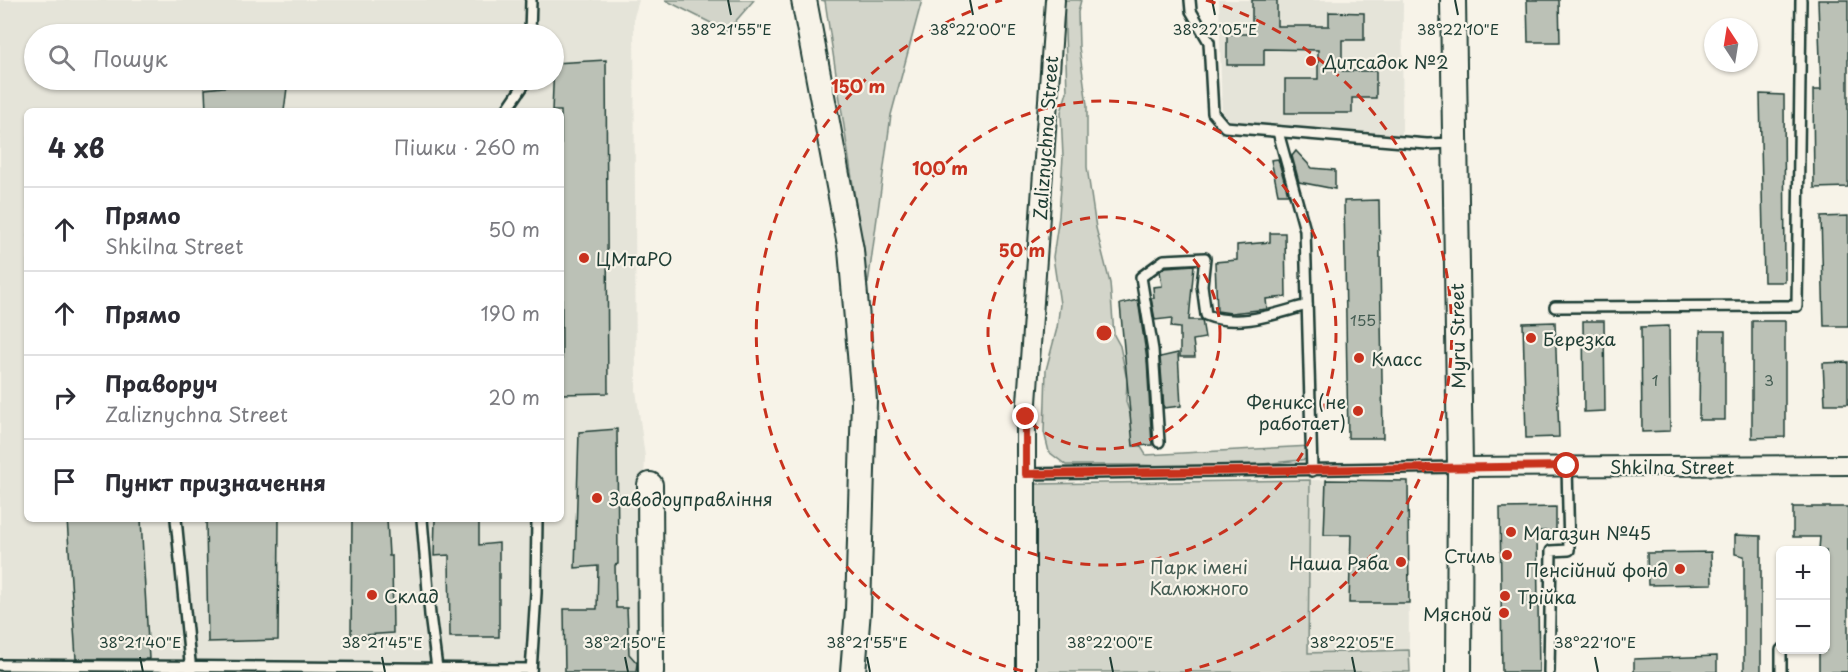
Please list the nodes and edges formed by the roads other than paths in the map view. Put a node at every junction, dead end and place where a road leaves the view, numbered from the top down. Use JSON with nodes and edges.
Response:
{"nodes":[{"id":1,"x":531,"y":0,"type":"edge"},
{"id":2,"x":804,"y":0,"type":"edge"},
{"id":3,"x":1055,"y":0,"type":"edge"},
{"id":4,"x":1190,"y":0,"type":"edge"},
{"id":5,"x":1453,"y":0,"type":"edge"},
{"id":6,"x":1802,"y":0,"type":"edge"},
{"id":7,"x":530,"y":24,"type":"edge"},
{"id":8,"x":521,"y":90,"type":"edge"},
{"id":9,"x":508,"y":108,"type":"edge"},
{"id":10,"x":1278,"y":132,"type":"junction"},
{"id":11,"x":1455,"y":143,"type":"junction"},
{"id":12,"x":1307,"y":305,"type":"junction"},
{"id":13,"x":1555,"y":307,"type":"dead end"},
{"id":14,"x":1159,"y":442,"type":"dead end"},
{"id":15,"x":1848,"y":465,"type":"edge"},
{"id":16,"x":1567,"y":466,"type":"junction"},
{"id":17,"x":1460,"y":467,"type":"junction"},
{"id":18,"x":1312,"y":471,"type":"junction"},
{"id":19,"x":1026,"y":474,"type":"junction"},
{"id":20,"x":650,"y":485,"type":"dead end"},
{"id":21,"x":177,"y":522,"type":"edge"},
{"id":22,"x":422,"y":522,"type":"edge"},
{"id":23,"x":537,"y":522,"type":"edge"},
{"id":24,"x":1781,"y":654,"type":"edge"},
{"id":25,"x":0,"y":665,"type":"edge"},
{"id":26,"x":437,"y":668,"type":"junction"},
{"id":27,"x":191,"y":670,"type":"edge"},
{"id":28,"x":531,"y":670,"type":"edge"},
{"id":29,"x":651,"y":672,"type":"edge"},
{"id":30,"x":853,"y":672,"type":"edge"},
{"id":31,"x":1026,"y":672,"type":"edge"},
{"id":32,"x":1459,"y":672,"type":"edge"},
{"id":33,"x":1549,"y":672,"type":"edge"},
{"id":34,"x":1781,"y":672,"type":"edge"}],
"edges":[{"from":1,"to":7,"type":"lane"},
{"from":2,"to":30,"type":"street"},
{"from":3,"to":19,"type":"street","name":"Zaliznychna Street"},
{"from":4,"to":10,"type":"lane"},
{"from":5,"to":11,"type":"street","name":"Myru Street"},
{"from":6,"to":13,"type":"lane"},
{"from":8,"to":9,"type":"lane"},
{"from":10,"to":11,"type":"lane"},
{"from":10,"to":12,"type":"lane"},
{"from":11,"to":17,"type":"street","name":"Myru Street"},
{"from":12,"to":14,"type":"lane"},
{"from":12,"to":18,"type":"lane"},
{"from":15,"to":16,"type":"street","name":"Shkilna Street"},
{"from":16,"to":17,"type":"street","name":"Shkilna Street"},
{"from":16,"to":33,"type":"lane"},
{"from":17,"to":18,"type":"lane"},
{"from":17,"to":32,"type":"street","name":"Myru Street"},
{"from":18,"to":19,"type":"lane"},
{"from":19,"to":31,"type":"street","name":"Zaliznychna Street"},
{"from":20,"to":29,"type":"street"},
{"from":21,"to":27,"type":"lane"},
{"from":22,"to":26,"type":"lane"},
{"from":23,"to":28,"type":"lane"},
{"from":24,"to":34,"type":"lane"},
{"from":25,"to":27,"type":"lane"},
{"from":26,"to":27,"type":"lane"},
{"from":26,"to":28,"type":"lane"}]}
